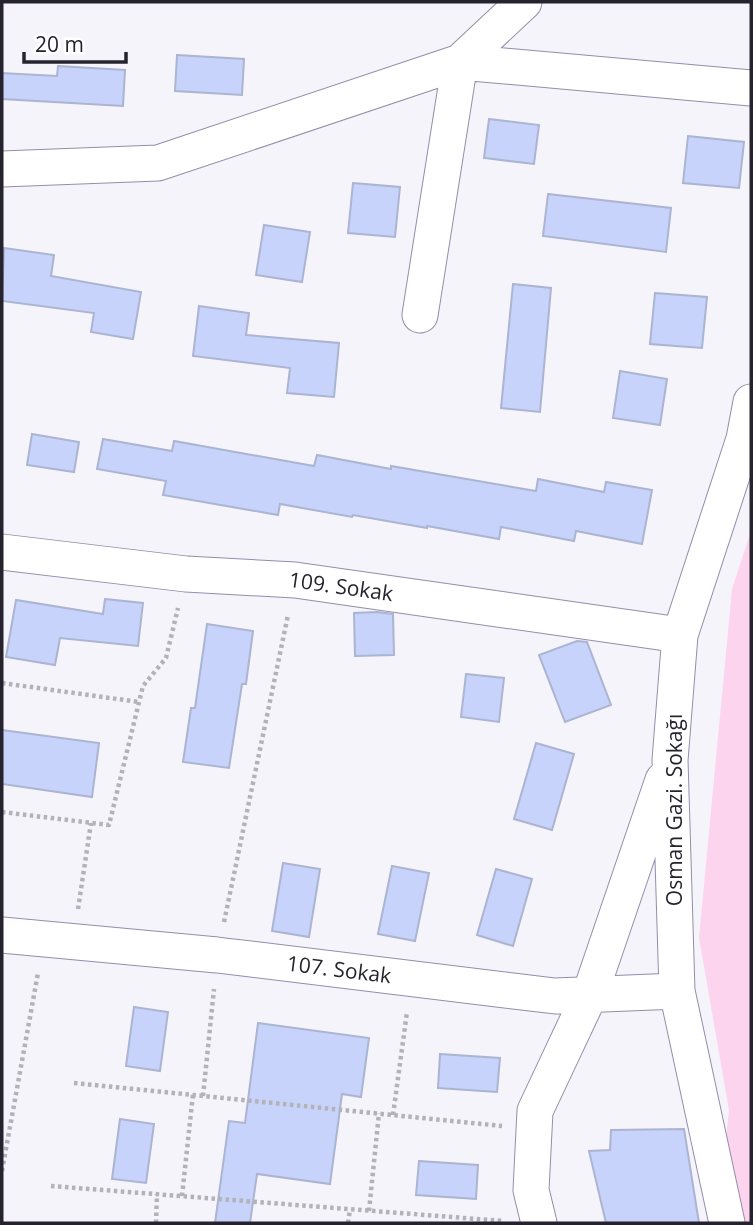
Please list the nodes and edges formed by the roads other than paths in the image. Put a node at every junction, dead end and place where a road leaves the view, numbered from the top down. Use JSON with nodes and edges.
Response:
{"nodes":[{"id":1,"x":524,"y":2,"type":"edge"},
{"id":2,"x":460,"y":62,"type":"junction"},
{"id":3,"x":751,"y":88,"type":"edge"},
{"id":4,"x":2,"y":169,"type":"edge"},
{"id":5,"x":420,"y":315,"type":"dead end"},
{"id":6,"x":751,"y":402,"type":"edge"},
{"id":7,"x":2,"y":552,"type":"edge"},
{"id":8,"x":680,"y":635,"type":"junction"},
{"id":9,"x":670,"y":760,"type":"junction"},
{"id":10,"x":2,"y":935,"type":"edge"},
{"id":11,"x":677,"y":991,"type":"junction"},
{"id":12,"x":590,"y":994,"type":"junction"},
{"id":13,"x":527,"y":1223,"type":"edge"},
{"id":14,"x":727,"y":1223,"type":"edge"}],
"edges":[{"from":1,"to":2,"type":"street"},
{"from":2,"to":3,"type":"street"},
{"from":2,"to":4,"type":"street"},
{"from":2,"to":5,"type":"street"},
{"from":6,"to":8,"type":"street","name":"Osman Gazi. Sokağı"},
{"from":7,"to":8,"type":"street","name":"109. Sokak"},
{"from":8,"to":9,"type":"street","name":"Osman Gazi. Sokağı"},
{"from":9,"to":11,"type":"street","name":"Osman Gazi. Sokağı"},
{"from":9,"to":12,"type":"street"},
{"from":10,"to":12,"type":"street","name":"107. Sokak"},
{"from":11,"to":12,"type":"street","name":"107. Sokak"},
{"from":11,"to":14,"type":"street","name":"Osman Gazi. Sokağı"},
{"from":12,"to":13,"type":"street"}]}
